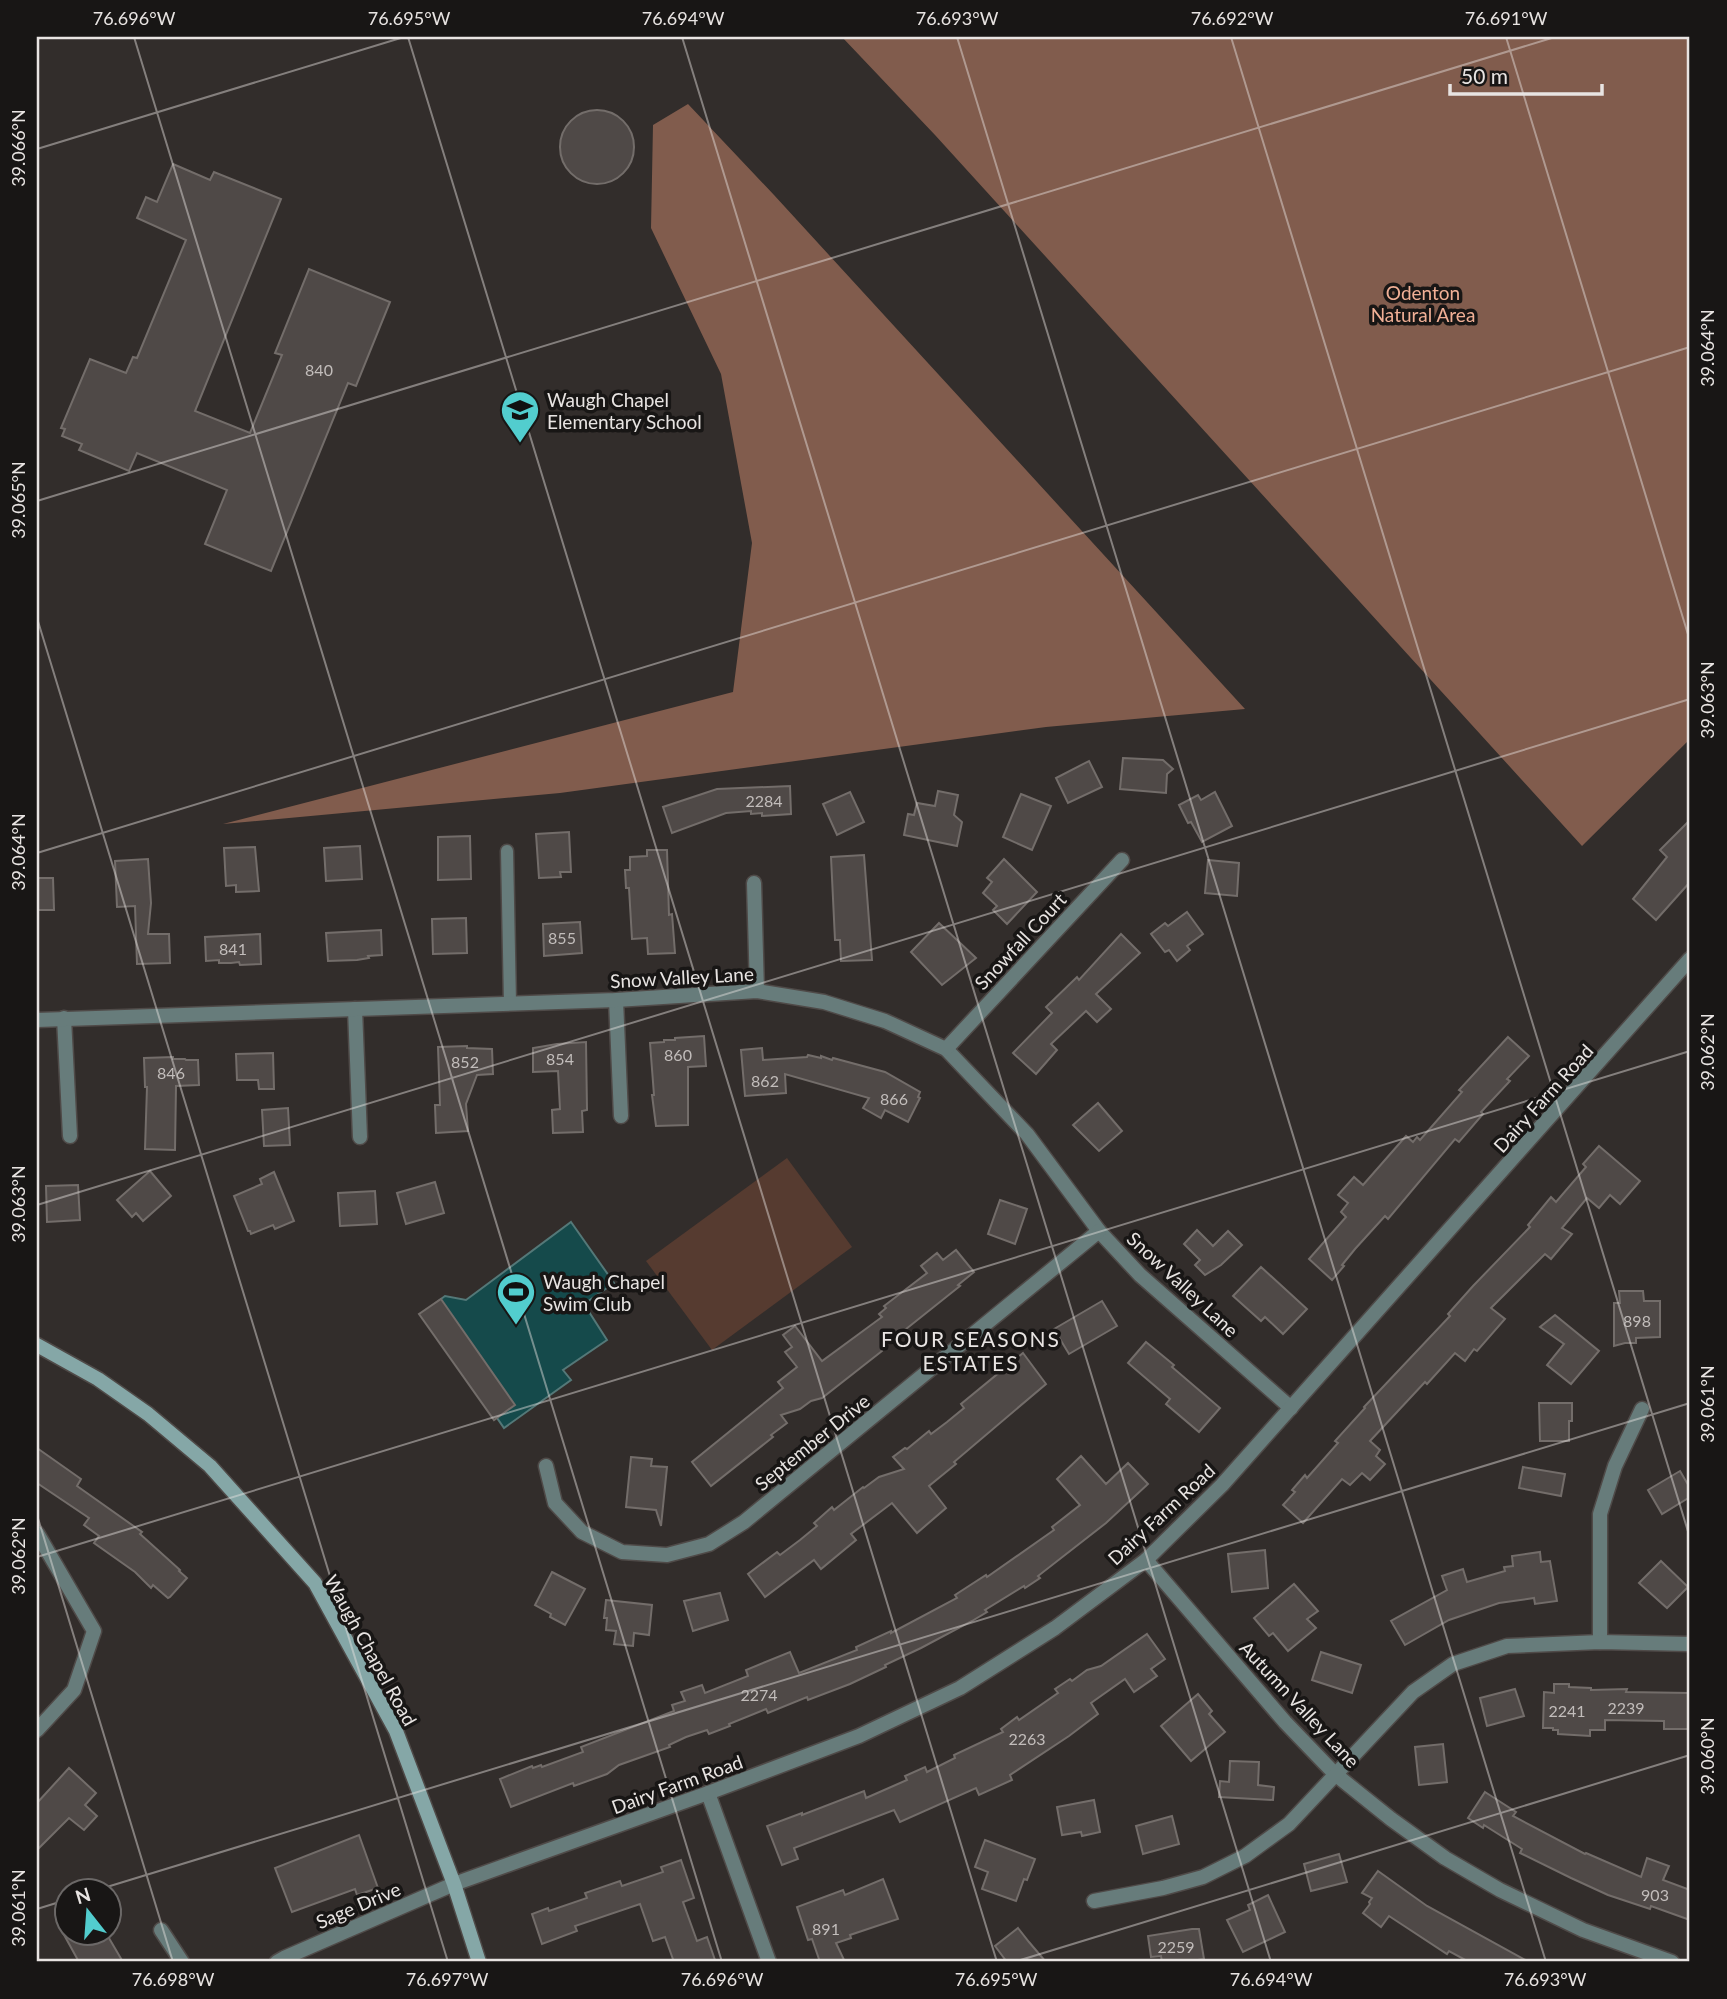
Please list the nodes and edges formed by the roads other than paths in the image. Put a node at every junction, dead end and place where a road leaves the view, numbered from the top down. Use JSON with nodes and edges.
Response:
{"nodes":[{"id":1,"x":507,"y":851,"type":"dead end"},
{"id":2,"x":1122,"y":860,"type":"dead end"},
{"id":3,"x":754,"y":883,"type":"dead end"},
{"id":4,"x":1690,"y":959,"type":"edge"},
{"id":5,"x":757,"y":992,"type":"junction"},
{"id":6,"x":616,"y":1000,"type":"junction"},
{"id":7,"x":510,"y":1003,"type":"junction"},
{"id":8,"x":355,"y":1009,"type":"junction"},
{"id":9,"x":64,"y":1018,"type":"junction"},
{"id":10,"x":37,"y":1020,"type":"edge"},
{"id":11,"x":946,"y":1049,"type":"junction"},
{"id":12,"x":621,"y":1116,"type":"dead end"},
{"id":13,"x":70,"y":1136,"type":"dead end"},
{"id":14,"x":360,"y":1137,"type":"dead end"},
{"id":15,"x":1099,"y":1231,"type":"junction"},
{"id":16,"x":37,"y":1345,"type":"edge"},
{"id":17,"x":1291,"y":1408,"type":"junction"},
{"id":18,"x":1642,"y":1409,"type":"dead end"},
{"id":19,"x":547,"y":1466,"type":"dead end"},
{"id":20,"x":37,"y":1533,"type":"edge"},
{"id":21,"x":1146,"y":1560,"type":"junction"},
{"id":22,"x":1600,"y":1642,"type":"junction"},
{"id":23,"x":1690,"y":1644,"type":"edge"},
{"id":24,"x":37,"y":1730,"type":"edge"},
{"id":25,"x":1335,"y":1774,"type":"junction"},
{"id":26,"x":708,"y":1793,"type":"junction"},
{"id":27,"x":454,"y":1884,"type":"junction"},
{"id":28,"x":1094,"y":1901,"type":"dead end"},
{"id":29,"x":161,"y":1930,"type":"dead end"},
{"id":30,"x":182,"y":1962,"type":"edge"},
{"id":31,"x":277,"y":1962,"type":"edge"},
{"id":32,"x":479,"y":1962,"type":"edge"},
{"id":33,"x":769,"y":1962,"type":"edge"},
{"id":34,"x":1672,"y":1962,"type":"edge"}],
"edges":[{"from":1,"to":7,"type":"lane"},
{"from":2,"to":11,"type":"street","name":"Snowfall Court"},
{"from":3,"to":5,"type":"street"},
{"from":4,"to":17,"type":"street","name":"Dairy Farm Road"},
{"from":5,"to":6,"type":"street","name":"Snow Valley Lane"},
{"from":5,"to":11,"type":"street","name":"Snow Valley Lane"},
{"from":6,"to":7,"type":"street","name":"Snow Valley Lane"},
{"from":6,"to":12,"type":"street"},
{"from":7,"to":8,"type":"street","name":"Snow Valley Lane"},
{"from":8,"to":9,"type":"street","name":"Snow Valley Lane"},
{"from":8,"to":14,"type":"street"},
{"from":9,"to":10,"type":"street","name":"Snow Valley Lane"},
{"from":9,"to":13,"type":"street"},
{"from":11,"to":15,"type":"street","name":"Snow Valley Lane"},
{"from":15,"to":17,"type":"street","name":"Snow Valley Lane"},
{"from":15,"to":19,"type":"street","name":"September Drive"},
{"from":16,"to":27,"type":"main road","name":"Waugh Chapel Road"},
{"from":17,"to":21,"type":"street","name":"Dairy Farm Road"},
{"from":18,"to":22,"type":"street"},
{"from":20,"to":24,"type":"street"},
{"from":21,"to":25,"type":"street","name":"Autumn Valley Lane"},
{"from":21,"to":26,"type":"street","name":"Dairy Farm Road"},
{"from":22,"to":23,"type":"street"},
{"from":22,"to":25,"type":"street"},
{"from":25,"to":28,"type":"street"},
{"from":25,"to":34,"type":"street","name":"Autumn Valley Lane"},
{"from":26,"to":27,"type":"street","name":"Dairy Farm Road"},
{"from":26,"to":33,"type":"street"},
{"from":27,"to":31,"type":"street","name":"Sage Drive"},
{"from":27,"to":32,"type":"main road","name":"Waugh Chapel Road"},
{"from":29,"to":30,"type":"street"}]}
